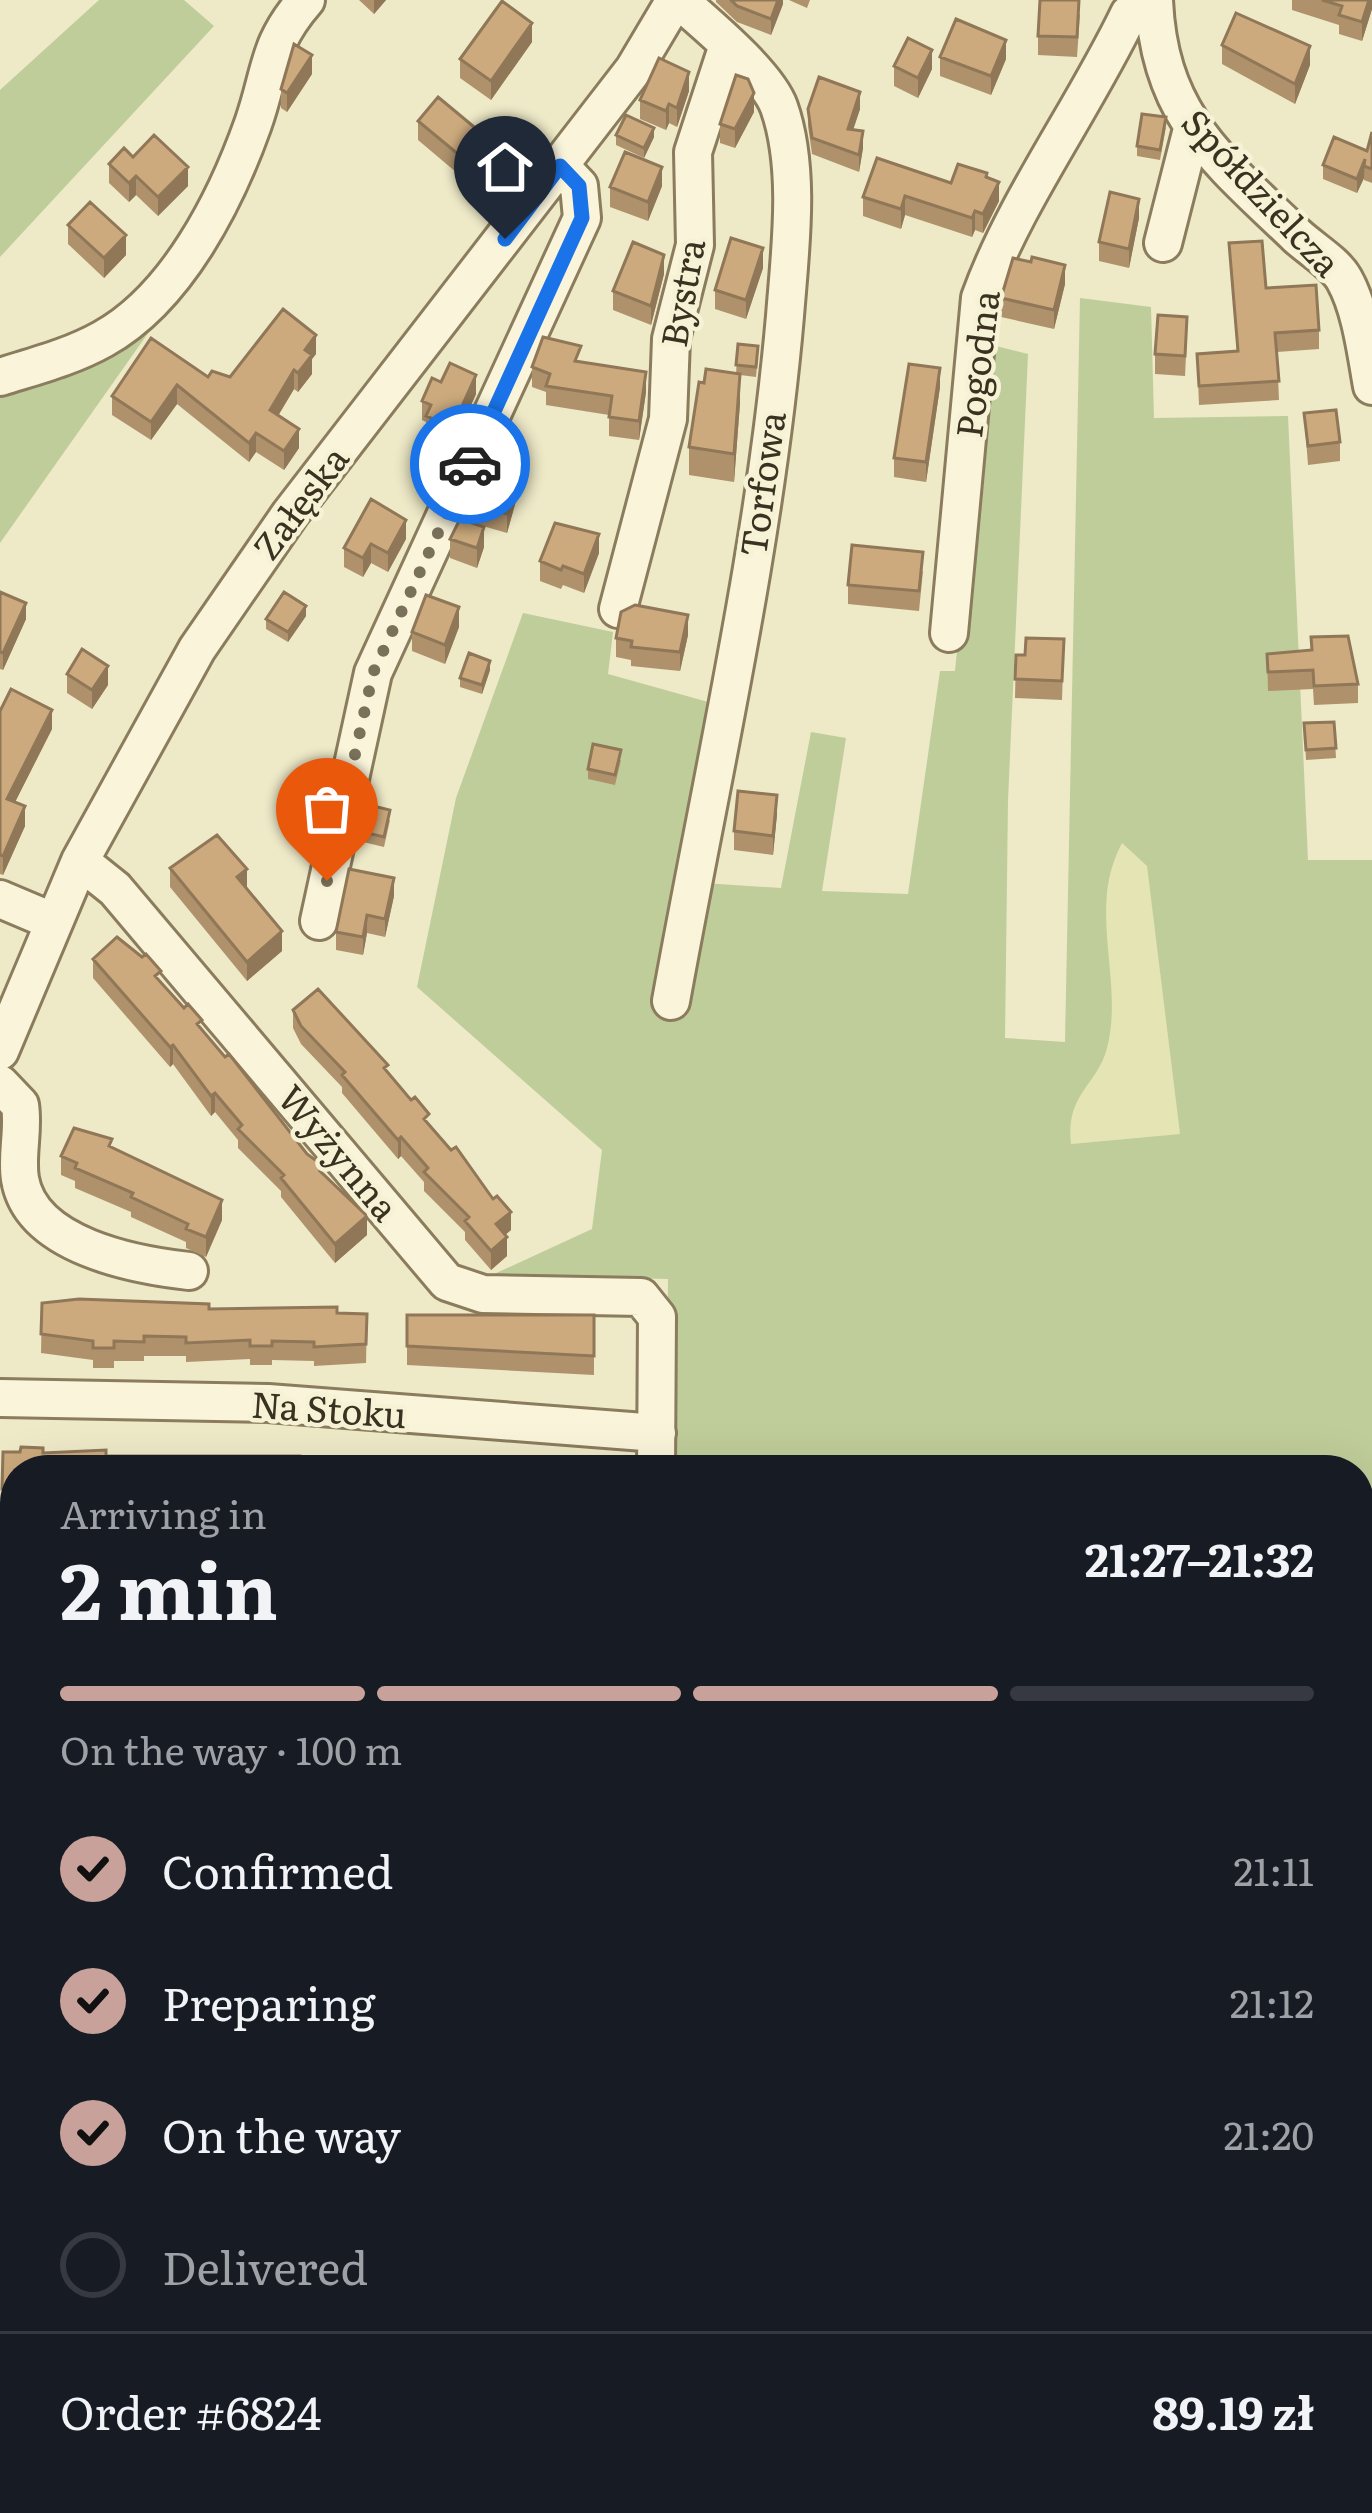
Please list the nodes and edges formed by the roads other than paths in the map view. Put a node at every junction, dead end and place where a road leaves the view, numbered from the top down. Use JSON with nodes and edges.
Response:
{"nodes":[{"id":1,"x":306,"y":0,"type":"edge"},
{"id":2,"x":677,"y":0,"type":"edge"},
{"id":3,"x":1154,"y":3,"type":"edge"},
{"id":4,"x":728,"y":48,"type":"junction"},
{"id":5,"x":1192,"y":129,"type":"junction"},
{"id":6,"x":560,"y":166,"type":"junction"},
{"id":7,"x":1163,"y":243,"type":"dead end"},
{"id":8,"x":1357,"y":273,"type":"edge"},
{"id":9,"x":0,"y":377,"type":"edge"},
{"id":10,"x":1372,"y":386,"type":"edge"},
{"id":11,"x":618,"y":609,"type":"edge"},
{"id":12,"x":949,"y":633,"type":"dead end"},
{"id":13,"x":80,"y":861,"type":"junction"},
{"id":14,"x":0,"y":899,"type":"edge"},
{"id":15,"x":52,"y":921,"type":"junction"},
{"id":16,"x":319,"y":921,"type":"dead end"},
{"id":17,"x":671,"y":1001,"type":"dead end"},
{"id":18,"x":0,"y":1051,"type":"edge"},
{"id":19,"x":0,"y":1084,"type":"edge"},
{"id":20,"x":189,"y":1270,"type":"dead end"},
{"id":21,"x":0,"y":1399,"type":"edge"},
{"id":22,"x":657,"y":1432,"type":"junction"},
{"id":23,"x":656,"y":1455,"type":"edge"}],
"edges":[{"from":1,"to":9,"type":"street"},
{"from":2,"to":4,"type":"street","name":"Torfowa"},
{"from":2,"to":6,"type":"street","name":"Załęska"},
{"from":3,"to":5,"type":"street","name":"Spółdzielcza"},
{"from":3,"to":12,"type":"street","name":"Pogodna"},
{"from":4,"to":11,"type":"street","name":"Bystra"},
{"from":4,"to":17,"type":"street","name":"Torfowa"},
{"from":5,"to":7,"type":"street"},
{"from":5,"to":8,"type":"street","name":"Spółdzielcza"},
{"from":6,"to":13,"type":"street","name":"Załęska"},
{"from":6,"to":16,"type":"street"},
{"from":8,"to":10,"type":"street","name":"Spółdzielcza"},
{"from":13,"to":15,"type":"street","name":"Załęska"},
{"from":13,"to":22,"type":"street","name":"Wyżynna"},
{"from":14,"to":15,"type":"street"},
{"from":15,"to":18,"type":"street","name":"Załęska"},
{"from":19,"to":20,"type":"street"},
{"from":21,"to":22,"type":"street","name":"Na Stoku"},
{"from":22,"to":23,"type":"street"}]}
